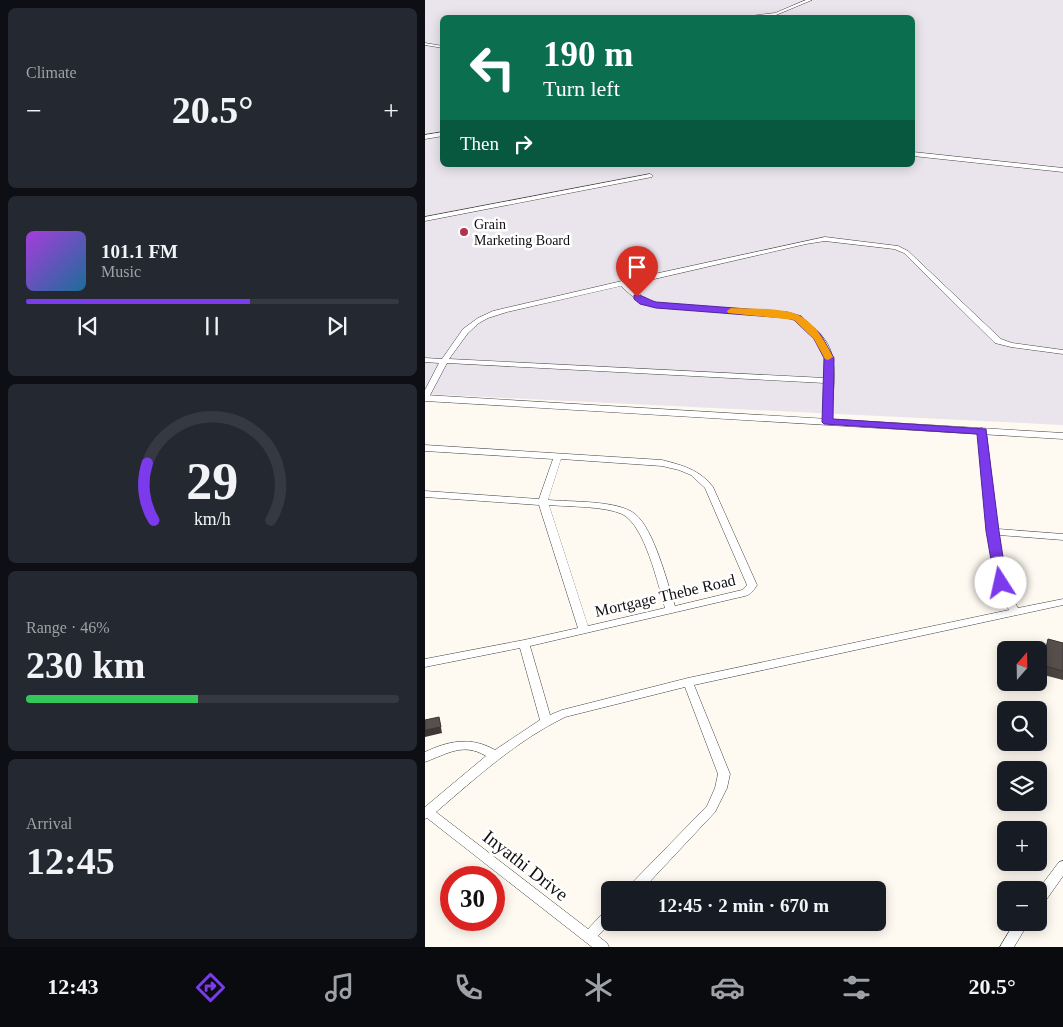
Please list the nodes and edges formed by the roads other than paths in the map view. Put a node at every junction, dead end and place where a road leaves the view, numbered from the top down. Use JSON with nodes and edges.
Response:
{"nodes":[{"id":1,"x":809,"y":0,"type":"edge"},
{"id":2,"x":767,"y":15,"type":"edge"},
{"id":3,"x":425,"y":44,"type":"edge"},
{"id":4,"x":440,"y":46,"type":"edge"},
{"id":5,"x":440,"y":134,"type":"edge"},
{"id":6,"x":425,"y":137,"type":"edge"},
{"id":7,"x":915,"y":154,"type":"edge"},
{"id":8,"x":1063,"y":170,"type":"edge"},
{"id":9,"x":650,"y":176,"type":"dead end"},
{"id":10,"x":425,"y":219,"type":"edge"},
{"id":11,"x":623,"y":283,"type":"junction"},
{"id":12,"x":1063,"y":352,"type":"edge"},
{"id":13,"x":425,"y":360,"type":"edge"},
{"id":14,"x":444,"y":362,"type":"junction"},
{"id":15,"x":829,"y":381,"type":"junction"},
{"id":16,"x":425,"y":398,"type":"edge"},
{"id":17,"x":827,"y":422,"type":"junction"},
{"id":18,"x":982,"y":431,"type":"junction"},
{"id":19,"x":1063,"y":436,"type":"edge"},
{"id":20,"x":425,"y":448,"type":"edge"},
{"id":21,"x":558,"y":456,"type":"junction"},
{"id":22,"x":425,"y":494,"type":"edge"},
{"id":23,"x":543,"y":502,"type":"junction"},
{"id":24,"x":993,"y":531,"type":"junction"},
{"id":25,"x":1063,"y":537,"type":"edge"},
{"id":26,"x":1063,"y":602,"type":"edge"},
{"id":27,"x":671,"y":610,"type":"junction"},
{"id":28,"x":1015,"y":611,"type":"junction"},
{"id":29,"x":584,"y":629,"type":"junction"},
{"id":30,"x":524,"y":644,"type":"junction"},
{"id":31,"x":425,"y":663,"type":"edge"},
{"id":32,"x":688,"y":682,"type":"junction"},
{"id":33,"x":546,"y":720,"type":"junction"},
{"id":34,"x":495,"y":756,"type":"junction"},
{"id":35,"x":425,"y":757,"type":"edge"},
{"id":36,"x":426,"y":813,"type":"edge"},
{"id":37,"x":1063,"y":866,"type":"edge"},
{"id":38,"x":642,"y":881,"type":"edge"},
{"id":39,"x":1047,"y":888,"type":"edge"},
{"id":40,"x":601,"y":924,"type":"edge"},
{"id":41,"x":1017,"y":931,"type":"edge"},
{"id":42,"x":589,"y":937,"type":"junction"},
{"id":43,"x":602,"y":947,"type":"edge"},
{"id":44,"x":1007,"y":947,"type":"edge"}],
"edges":[{"from":1,"to":2,"type":"street"},
{"from":3,"to":4,"type":"street"},
{"from":5,"to":6,"type":"street"},
{"from":7,"to":8,"type":"street"},
{"from":9,"to":10,"type":"street"},
{"from":11,"to":12,"type":"street"},
{"from":11,"to":14,"type":"street"},
{"from":11,"to":15,"type":"street"},
{"from":13,"to":14,"type":"street"},
{"from":14,"to":15,"type":"street"},
{"from":14,"to":16,"type":"street"},
{"from":15,"to":17,"type":"street"},
{"from":16,"to":17,"type":"street"},
{"from":17,"to":18,"type":"street"},
{"from":18,"to":19,"type":"street"},
{"from":18,"to":24,"type":"street"},
{"from":20,"to":21,"type":"street","name":"Mortgage Thebe Road"},
{"from":21,"to":23,"type":"street"},
{"from":21,"to":27,"type":"street","name":"Mortgage Thebe Road"},
{"from":22,"to":23,"type":"street"},
{"from":23,"to":27,"type":"street"},
{"from":23,"to":29,"type":"street"},
{"from":24,"to":25,"type":"street"},
{"from":24,"to":28,"type":"street"},
{"from":26,"to":28,"type":"street"},
{"from":27,"to":29,"type":"street","name":"Mortgage Thebe Road"},
{"from":28,"to":32,"type":"street"},
{"from":29,"to":30,"type":"street","name":"Mortgage Thebe Road"},
{"from":30,"to":31,"type":"street","name":"Mortgage Thebe Road"},
{"from":30,"to":33,"type":"street"},
{"from":32,"to":33,"type":"street"},
{"from":32,"to":38,"type":"street"},
{"from":33,"to":34,"type":"street"},
{"from":34,"to":35,"type":"street"},
{"from":34,"to":36,"type":"street"},
{"from":36,"to":42,"type":"street","name":"Inyathi Drive"},
{"from":37,"to":39,"type":"street"},
{"from":40,"to":42,"type":"street"},
{"from":41,"to":44,"type":"street"},
{"from":42,"to":43,"type":"street","name":"Inyathi Drive"}]}
